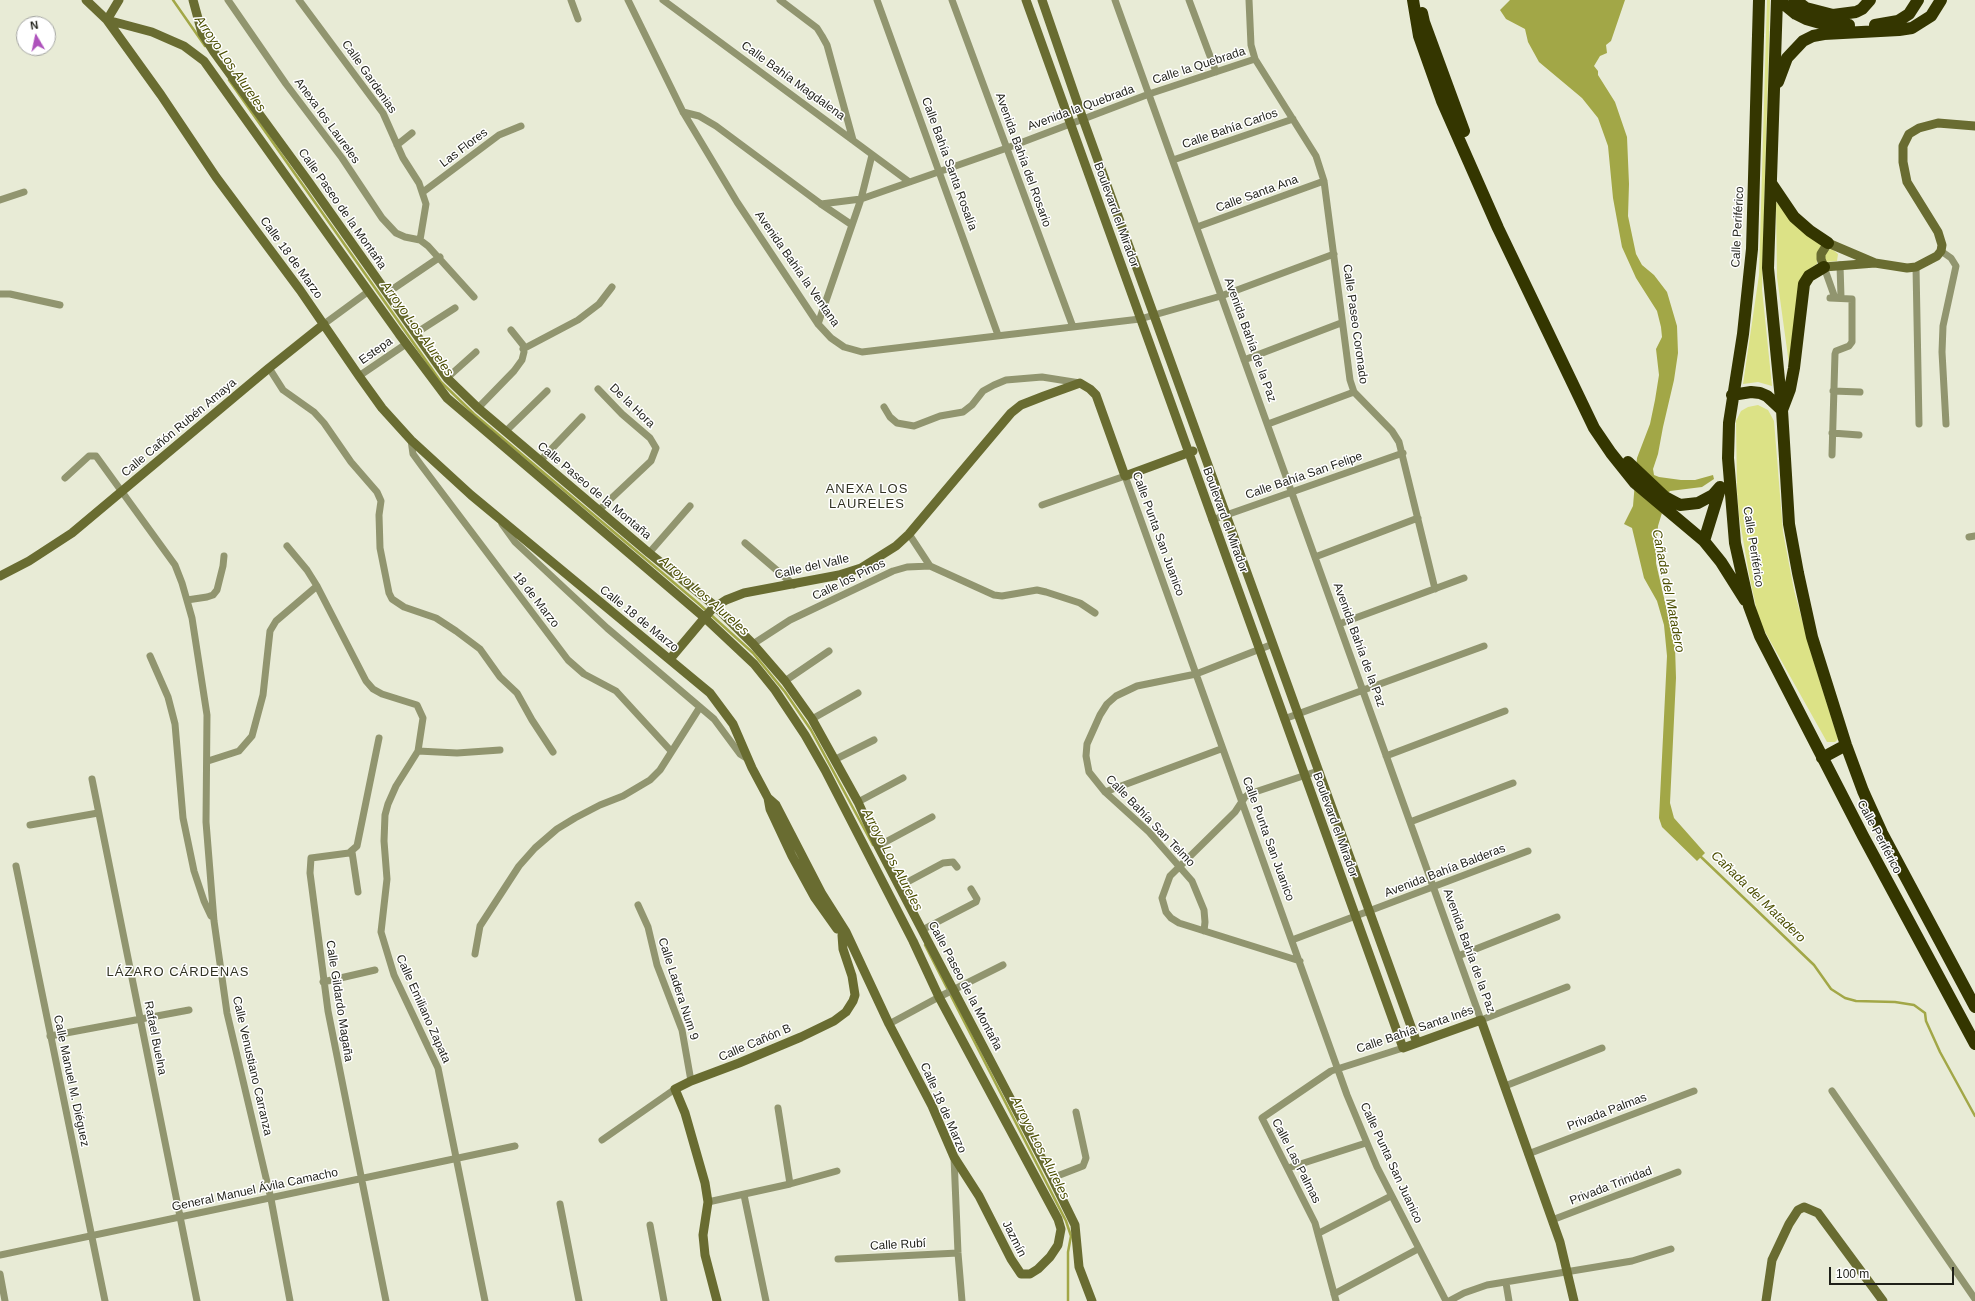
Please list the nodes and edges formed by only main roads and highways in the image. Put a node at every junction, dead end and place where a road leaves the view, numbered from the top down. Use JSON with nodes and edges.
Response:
{"nodes":[{"id":1,"x":86,"y":0,"type":"edge"},
{"id":2,"x":119,"y":0,"type":"edge"},
{"id":3,"x":193,"y":0,"type":"edge"},
{"id":4,"x":1026,"y":0,"type":"edge"},
{"id":5,"x":1042,"y":0,"type":"edge"},
{"id":6,"x":1413,"y":0,"type":"edge"},
{"id":7,"x":1420,"y":0,"type":"edge"},
{"id":8,"x":1759,"y":0,"type":"edge"},
{"id":9,"x":1778,"y":0,"type":"edge"},
{"id":10,"x":1795,"y":0,"type":"edge"},
{"id":11,"x":1870,"y":0,"type":"edge"},
{"id":12,"x":1918,"y":0,"type":"edge"},
{"id":13,"x":1941,"y":0,"type":"edge"},
{"id":14,"x":107,"y":20,"type":"junction"},
{"id":15,"x":1774,"y":92,"type":"junction"},
{"id":16,"x":1975,"y":126,"type":"edge"},
{"id":17,"x":1771,"y":183,"type":"junction"},
{"id":18,"x":1828,"y":243,"type":"junction"},
{"id":19,"x":1840,"y":249,"type":"junction"},
{"id":20,"x":1876,"y":263,"type":"junction"},
{"id":21,"x":1840,"y":265,"type":"junction"},
{"id":22,"x":1824,"y":267,"type":"junction"},
{"id":23,"x":324,"y":324,"type":"junction"},
{"id":24,"x":1080,"y":383,"type":"joint"},
{"id":25,"x":1732,"y":395,"type":"junction"},
{"id":26,"x":1782,"y":410,"type":"junction"},
{"id":27,"x":1202,"y":448,"type":"junction"},
{"id":28,"x":1188,"y":452,"type":"junction"},
{"id":29,"x":1728,"y":458,"type":"junction"},
{"id":30,"x":1720,"y":487,"type":"junction"},
{"id":31,"x":1669,"y":505,"type":"junction"},
{"id":32,"x":1704,"y":541,"type":"junction"},
{"id":33,"x":0,"y":576,"type":"edge"},
{"id":34,"x":1749,"y":606,"type":"junction"},
{"id":35,"x":710,"y":612,"type":"junction"},
{"id":36,"x":670,"y":659,"type":"junction"},
{"id":37,"x":1846,"y":745,"type":"junction"},
{"id":38,"x":1822,"y":758,"type":"junction"},
{"id":39,"x":845,"y":936,"type":"junction"},
{"id":40,"x":941,"y":996,"type":"joint"},
{"id":41,"x":1975,"y":1007,"type":"edge"},
{"id":42,"x":1481,"y":1020,"type":"joint"},
{"id":43,"x":1417,"y":1043,"type":"junction"},
{"id":44,"x":1975,"y":1044,"type":"edge"},
{"id":45,"x":1402,"y":1048,"type":"joint"},
{"id":46,"x":954,"y":1157,"type":"joint"},
{"id":47,"x":717,"y":1301,"type":"edge"},
{"id":48,"x":1092,"y":1301,"type":"edge"},
{"id":49,"x":1574,"y":1301,"type":"edge"},
{"id":50,"x":1766,"y":1301,"type":"edge"},
{"id":51,"x":1883,"y":1301,"type":"edge"}],
"edges":[{"from":1,"to":14,"type":"main road","name":"Calle 18 de Marzo"},
{"from":2,"to":14,"type":"main road"},
{"from":3,"to":35,"type":"main road","name":"Calle Paseo de la Montaña"},
{"from":4,"to":28,"type":"main road","name":"Boulevard el Mirador"},
{"from":5,"to":27,"type":"main road","name":"Boulevard el Mirador"},
{"from":6,"to":31,"type":"highway"},
{"from":7,"to":31,"type":"highway"},
{"from":8,"to":25,"type":"highway","name":"Calle Periférico"},
{"from":9,"to":12,"type":"highway"},
{"from":9,"to":15,"type":"highway","name":"Calle Periférico"},
{"from":10,"to":11,"type":"highway"},
{"from":13,"to":15,"type":"highway"},
{"from":14,"to":23,"type":"main road","name":"Calle 18 de Marzo"},
{"from":14,"to":35,"type":"main road","name":"Calle Paseo de la Montaña"},
{"from":15,"to":17,"type":"highway","name":"Calle Periférico"},
{"from":16,"to":20,"type":"main road"},
{"from":17,"to":18,"type":"highway"},
{"from":17,"to":26,"type":"highway","name":"Calle Periférico"},
{"from":18,"to":19,"type":"main road"},
{"from":18,"to":22,"type":"main road"},
{"from":19,"to":20,"type":"main road"},
{"from":19,"to":21,"type":"main road"},
{"from":20,"to":21,"type":"main road"},
{"from":21,"to":22,"type":"main road"},
{"from":22,"to":26,"type":"highway"},
{"from":23,"to":33,"type":"main road","name":"Calle Cañón Rubén Amaya"},
{"from":23,"to":36,"type":"main road","name":"Calle 18 de Marzo"},
{"from":24,"to":28,"type":"main road","name":"Calle Punta San Juanico"},
{"from":24,"to":35,"type":"main road","name":"Calle del Valle"},
{"from":25,"to":26,"type":"highway"},
{"from":25,"to":29,"type":"highway","name":"Calle Periférico"},
{"from":26,"to":37,"type":"highway","name":"Calle Periférico"},
{"from":27,"to":28,"type":"main road"},
{"from":27,"to":43,"type":"main road","name":"Boulevard el Mirador"},
{"from":28,"to":45,"type":"main road","name":"Boulevard el Mirador"},
{"from":29,"to":30,"type":"highway"},
{"from":29,"to":34,"type":"highway","name":"Calle Periférico"},
{"from":30,"to":31,"type":"highway"},
{"from":30,"to":32,"type":"highway"},
{"from":31,"to":32,"type":"highway"},
{"from":32,"to":34,"type":"highway"},
{"from":34,"to":38,"type":"highway","name":"Calle Periférico"},
{"from":35,"to":36,"type":"main road","name":"Calle del Valle"},
{"from":35,"to":40,"type":"main road","name":"Calle Paseo de la Montaña"},
{"from":35,"to":48,"type":"main road","name":"Calle Paseo de la Montaña"},
{"from":36,"to":39,"type":"main road","name":"Calle 18 de Marzo"},
{"from":37,"to":38,"type":"highway"},
{"from":37,"to":41,"type":"highway","name":"Calle Periférico"},
{"from":38,"to":44,"type":"highway","name":"Calle Periférico"},
{"from":39,"to":46,"type":"main road","name":"Calle 18 de Marzo"},
{"from":39,"to":47,"type":"main road","name":"Calle Cañón B"},
{"from":40,"to":46,"type":"main road","name":"Jazmín"},
{"from":42,"to":43,"type":"main road","name":"Calle Bahía Santa Inés"},
{"from":42,"to":49,"type":"main road","name":"Avenida Bahía de la Paz"},
{"from":43,"to":45,"type":"main road","name":"Calle Bahía Santa Inés"},
{"from":50,"to":51,"type":"main road"}]}
